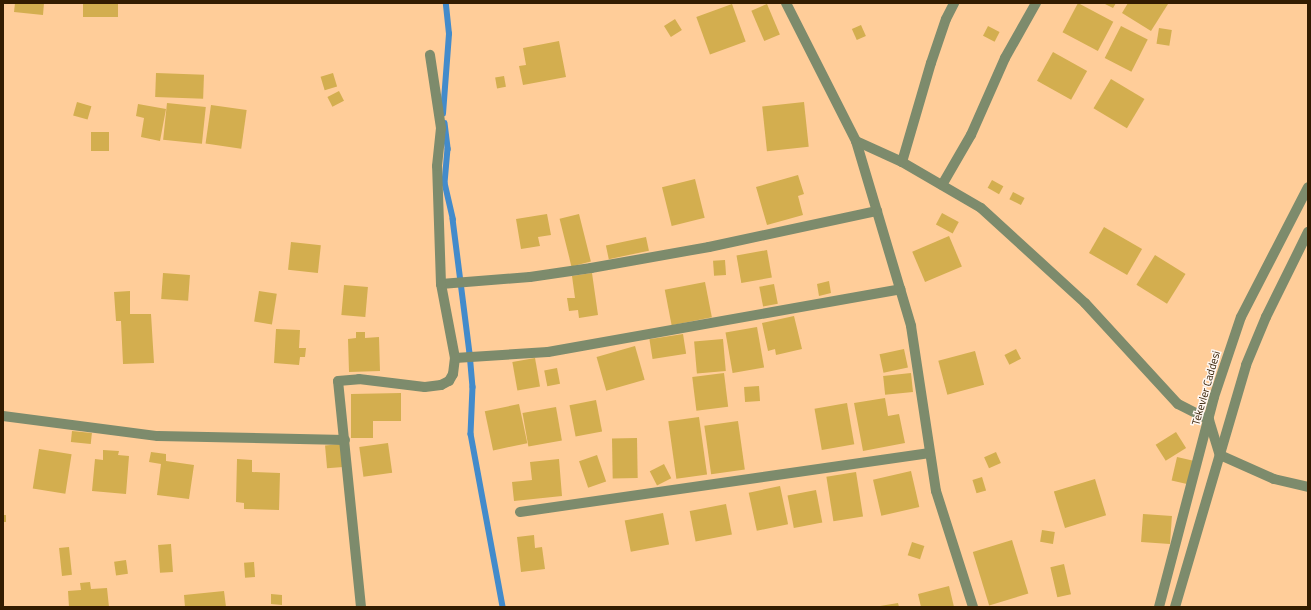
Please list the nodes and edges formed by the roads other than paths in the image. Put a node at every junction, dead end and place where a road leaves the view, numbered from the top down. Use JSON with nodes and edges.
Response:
{"nodes":[{"id":1,"x":786,"y":3,"type":"edge"},
{"id":2,"x":954,"y":3,"type":"edge"},
{"id":3,"x":1036,"y":3,"type":"edge"},
{"id":4,"x":430,"y":55,"type":"dead end"},
{"id":5,"x":856,"y":141,"type":"junction"},
{"id":6,"x":902,"y":162,"type":"junction"},
{"id":7,"x":942,"y":185,"type":"junction"},
{"id":8,"x":1308,"y":187,"type":"edge"},
{"id":9,"x":877,"y":211,"type":"junction"},
{"id":10,"x":1308,"y":232,"type":"edge"},
{"id":11,"x":441,"y":284,"type":"junction"},
{"id":12,"x":900,"y":289,"type":"junction"},
{"id":13,"x":455,"y":358,"type":"junction"},
{"id":14,"x":3,"y":416,"type":"edge"},
{"id":15,"x":1208,"y":420,"type":"junction"},
{"id":16,"x":345,"y":440,"type":"junction"},
{"id":17,"x":930,"y":453,"type":"junction"},
{"id":18,"x":1220,"y":455,"type":"junction"},
{"id":19,"x":1308,"y":487,"type":"edge"},
{"id":20,"x":520,"y":512,"type":"dead end"},
{"id":21,"x":361,"y":607,"type":"edge"},
{"id":22,"x":973,"y":607,"type":"edge"},
{"id":23,"x":1159,"y":607,"type":"edge"},
{"id":24,"x":1175,"y":607,"type":"edge"}],
"edges":[{"from":1,"to":5,"type":"street"},
{"from":2,"to":6,"type":"street"},
{"from":3,"to":7,"type":"street"},
{"from":4,"to":11,"type":"street"},
{"from":5,"to":6,"type":"street"},
{"from":5,"to":9,"type":"street"},
{"from":6,"to":7,"type":"street"},
{"from":7,"to":15,"type":"street"},
{"from":8,"to":15,"type":"street","name":"Tekevler Caddesi"},
{"from":9,"to":11,"type":"street"},
{"from":9,"to":12,"type":"street"},
{"from":10,"to":18,"type":"street"},
{"from":11,"to":13,"type":"street"},
{"from":12,"to":13,"type":"street"},
{"from":12,"to":17,"type":"street"},
{"from":13,"to":16,"type":"street"},
{"from":14,"to":16,"type":"street"},
{"from":15,"to":18,"type":"street"},
{"from":15,"to":23,"type":"street","name":"Tekevler Caddesi"},
{"from":16,"to":21,"type":"street"},
{"from":17,"to":20,"type":"street"},
{"from":17,"to":22,"type":"street"},
{"from":18,"to":19,"type":"street"},
{"from":18,"to":24,"type":"street"}]}
